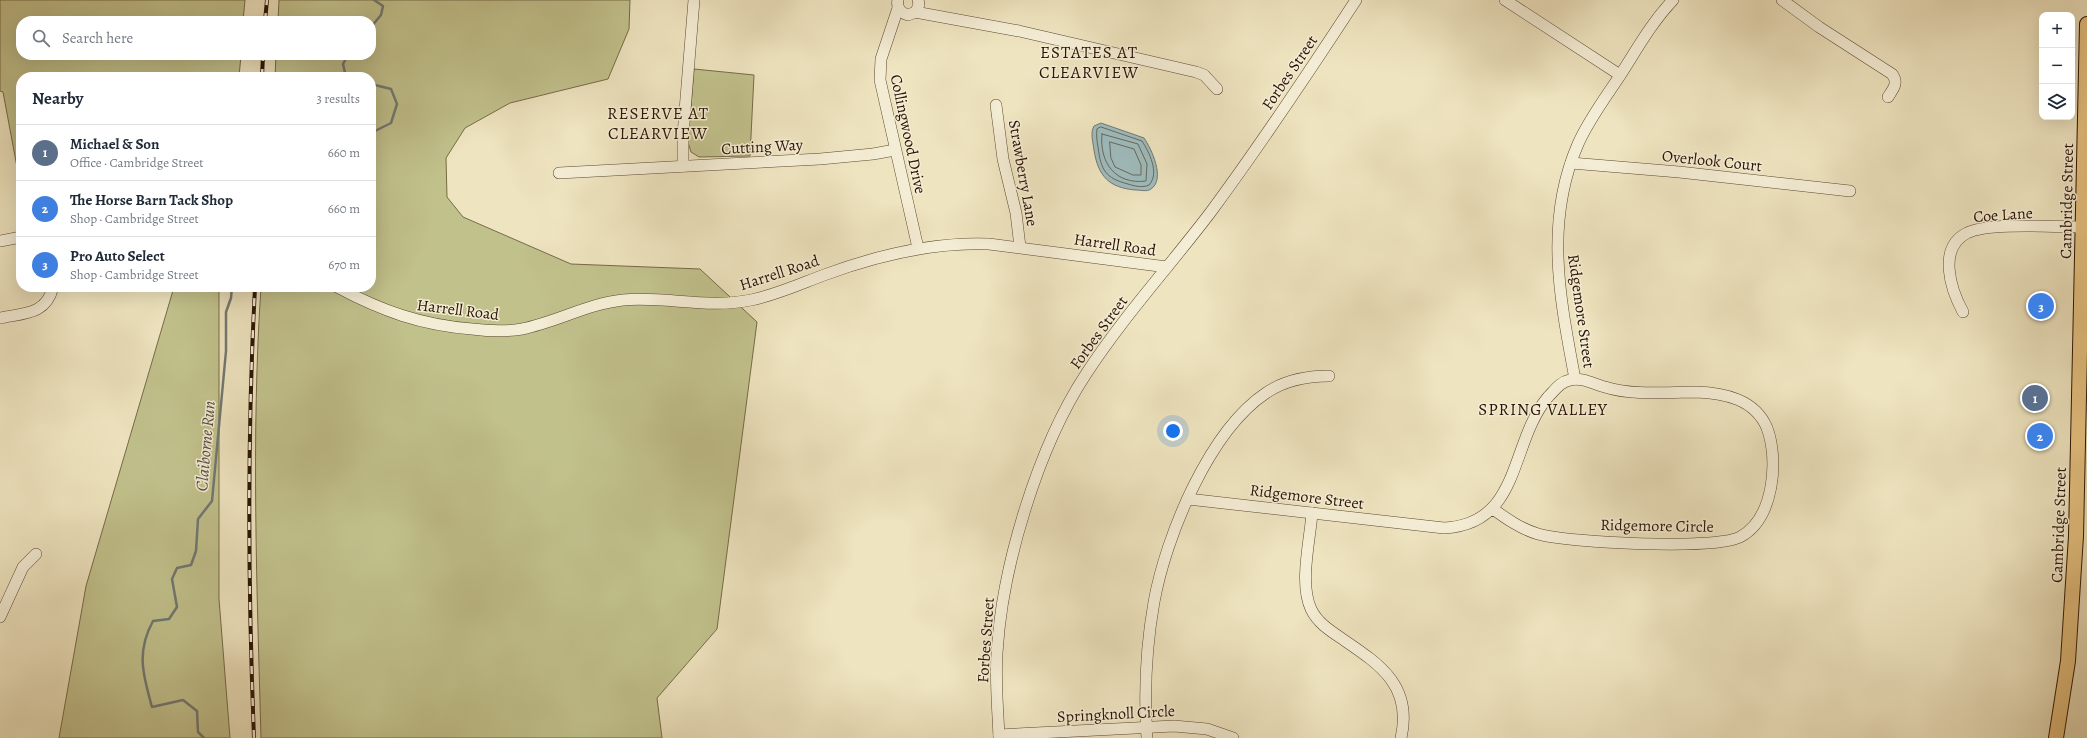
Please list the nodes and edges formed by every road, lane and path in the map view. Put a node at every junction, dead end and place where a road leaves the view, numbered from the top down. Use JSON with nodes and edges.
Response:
{"nodes":[{"id":1,"x":694,"y":0,"type":"edge"},
{"id":2,"x":1356,"y":0,"type":"edge"},
{"id":3,"x":1504,"y":0,"type":"edge"},
{"id":4,"x":1673,"y":0,"type":"edge"},
{"id":5,"x":1782,"y":0,"type":"edge"},
{"id":6,"x":909,"y":6,"type":"edge"},
{"id":7,"x":2087,"y":24,"type":"edge"},
{"id":8,"x":1620,"y":75,"type":"junction"},
{"id":9,"x":1216,"y":89,"type":"dead end"},
{"id":10,"x":1888,"y":97,"type":"dead end"},
{"id":11,"x":996,"y":105,"type":"dead end"},
{"id":12,"x":895,"y":150,"type":"junction"},
{"id":13,"x":1571,"y":164,"type":"junction"},
{"id":14,"x":683,"y":166,"type":"junction"},
{"id":15,"x":559,"y":174,"type":"dead end"},
{"id":16,"x":1850,"y":191,"type":"dead end"},
{"id":17,"x":2082,"y":228,"type":"junction"},
{"id":18,"x":16,"y":238,"type":"edge"},
{"id":19,"x":0,"y":241,"type":"edge"},
{"id":20,"x":1020,"y":247,"type":"junction"},
{"id":21,"x":918,"y":248,"type":"junction"},
{"id":22,"x":1167,"y":267,"type":"junction"},
{"id":23,"x":52,"y":292,"type":"edge"},
{"id":24,"x":347,"y":292,"type":"edge"},
{"id":25,"x":1963,"y":312,"type":"dead end"},
{"id":26,"x":0,"y":318,"type":"edge"},
{"id":27,"x":1330,"y":376,"type":"dead end"},
{"id":28,"x":1575,"y":379,"type":"junction"},
{"id":29,"x":1188,"y":498,"type":"junction"},
{"id":30,"x":1493,"y":509,"type":"junction"},
{"id":31,"x":1312,"y":513,"type":"junction"},
{"id":32,"x":36,"y":554,"type":"dead end"},
{"id":33,"x":0,"y":617,"type":"edge"},
{"id":34,"x":1146,"y":732,"type":"edge"},
{"id":35,"x":999,"y":737,"type":"edge"},
{"id":36,"x":1233,"y":738,"type":"edge"},
{"id":37,"x":1401,"y":738,"type":"edge"},
{"id":38,"x":2056,"y":738,"type":"edge"}],
"edges":[{"from":1,"to":14,"type":"street"},
{"from":2,"to":22,"type":"street","name":"Forbes Street"},
{"from":3,"to":8,"type":"street"},
{"from":4,"to":8,"type":"street","name":"Ridgemore Street"},
{"from":5,"to":10,"type":"street"},
{"from":6,"to":9,"type":"street"},
{"from":6,"to":12,"type":"street","name":"Collingwood Drive"},
{"from":7,"to":17,"type":"main road","name":"Cambridge Street"},
{"from":8,"to":13,"type":"street","name":"Ridgemore Street"},
{"from":11,"to":20,"type":"street","name":"Strawberry Lane"},
{"from":12,"to":14,"type":"street","name":"Cutting Way"},
{"from":12,"to":21,"type":"street","name":"Collingwood Drive"},
{"from":13,"to":16,"type":"street","name":"Overlook Court"},
{"from":13,"to":28,"type":"street","name":"Ridgemore Street"},
{"from":14,"to":15,"type":"street","name":"Cutting Way"},
{"from":17,"to":25,"type":"street","name":"Coe Lane"},
{"from":17,"to":38,"type":"main road","name":"Cambridge Street"},
{"from":18,"to":19,"type":"street"},
{"from":20,"to":21,"type":"street","name":"Harrell Road"},
{"from":20,"to":22,"type":"street","name":"Harrell Road"},
{"from":21,"to":24,"type":"street","name":"Harrell Road"},
{"from":22,"to":35,"type":"street","name":"Forbes Street"},
{"from":23,"to":26,"type":"street"},
{"from":27,"to":29,"type":"street"},
{"from":28,"to":30,"type":"street","name":"Ridgemore Street"},
{"from":28,"to":30,"type":"street","name":"Ridgemore Circle"},
{"from":29,"to":31,"type":"street","name":"Ridgemore Street"},
{"from":29,"to":34,"type":"street"},
{"from":30,"to":31,"type":"street","name":"Ridgemore Street"},
{"from":31,"to":37,"type":"street"},
{"from":32,"to":33,"type":"street"},
{"from":34,"to":35,"type":"street","name":"Springknoll Circle"},
{"from":34,"to":36,"type":"street","name":"Springknoll Circle"}]}
